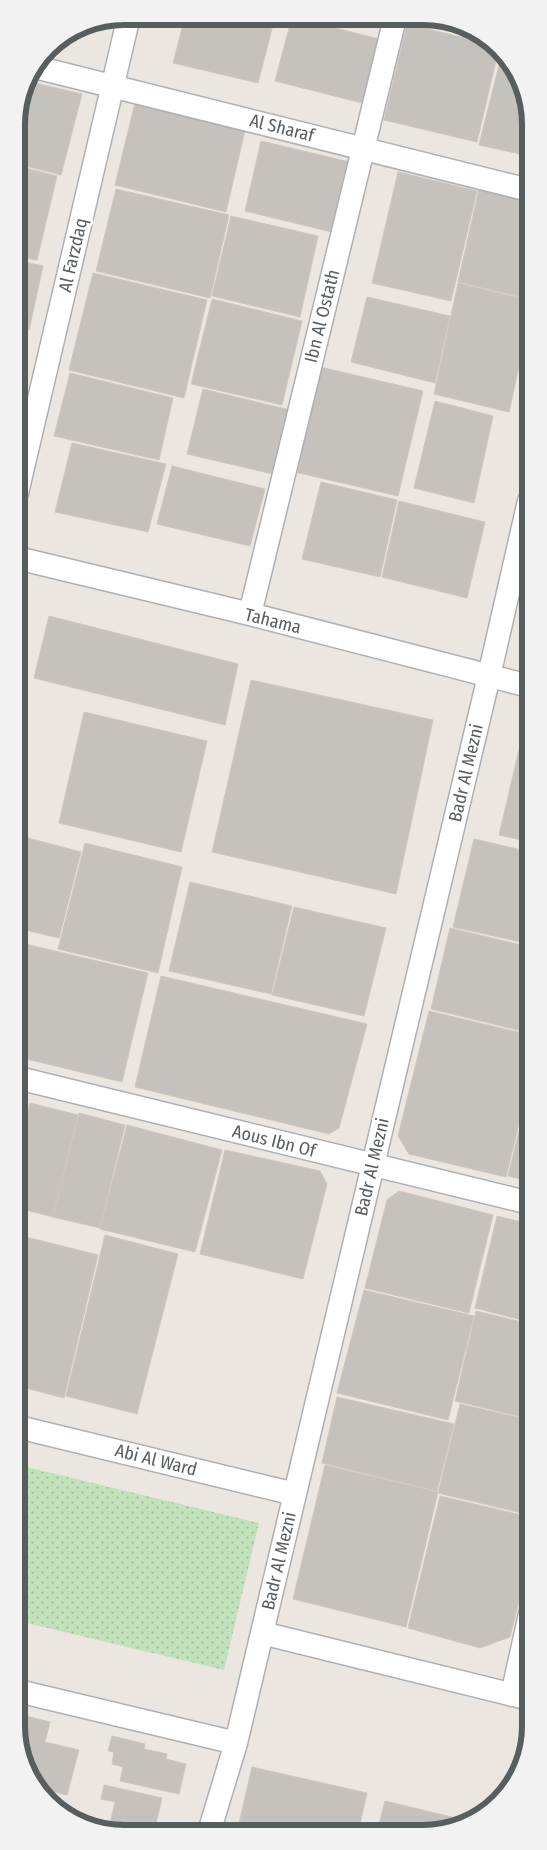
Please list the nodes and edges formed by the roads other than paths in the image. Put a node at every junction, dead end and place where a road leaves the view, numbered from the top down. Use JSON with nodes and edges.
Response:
{"nodes":[{"id":1,"x":127,"y":25,"type":"edge"},
{"id":2,"x":393,"y":25,"type":"edge"},
{"id":3,"x":42,"y":69,"type":"edge"},
{"id":4,"x":112,"y":86,"type":"junction"},
{"id":5,"x":363,"y":148,"type":"junction"},
{"id":6,"x":522,"y":188,"type":"edge"},
{"id":7,"x":25,"y":460,"type":"edge"},
{"id":8,"x":522,"y":531,"type":"edge"},
{"id":9,"x":25,"y":560,"type":"edge"},
{"id":10,"x":250,"y":614,"type":"junction"},
{"id":11,"x":489,"y":676,"type":"junction"},
{"id":12,"x":522,"y":684,"type":"edge"},
{"id":13,"x":25,"y":1080,"type":"edge"},
{"id":14,"x":373,"y":1166,"type":"junction"},
{"id":15,"x":522,"y":1201,"type":"edge"},
{"id":16,"x":25,"y":1429,"type":"edge"},
{"id":17,"x":295,"y":1494,"type":"junction"},
{"id":18,"x":262,"y":1633,"type":"junction"},
{"id":19,"x":25,"y":1693,"type":"edge"},
{"id":20,"x":521,"y":1697,"type":"edge"},
{"id":21,"x":236,"y":1743,"type":"junction"},
{"id":22,"x":211,"y":1825,"type":"edge"}],
"edges":[{"from":1,"to":4,"type":"street","name":"Al Farzdaq"},
{"from":2,"to":5,"type":"street","name":"Ibn Al Ostath"},
{"from":3,"to":4,"type":"street","name":"Al Sharaf"},
{"from":4,"to":5,"type":"street","name":"Al Sharaf"},
{"from":4,"to":7,"type":"street","name":"Al Farzdaq"},
{"from":5,"to":6,"type":"street","name":"Al Sharaf"},
{"from":5,"to":10,"type":"street","name":"Ibn Al Ostath"},
{"from":8,"to":11,"type":"street","name":"Badr Al Mezni"},
{"from":9,"to":10,"type":"street","name":"Tahama"},
{"from":10,"to":11,"type":"street","name":"Tahama"},
{"from":11,"to":12,"type":"street","name":"Tahama"},
{"from":11,"to":14,"type":"street","name":"Badr Al Mezni"},
{"from":13,"to":14,"type":"street","name":"Aous Ibn Of"},
{"from":14,"to":15,"type":"street","name":"Aous Ibn Of"},
{"from":14,"to":17,"type":"street","name":"Badr Al Mezni"},
{"from":16,"to":17,"type":"street","name":"Abi Al Ward"},
{"from":17,"to":18,"type":"street","name":"Badr Al Mezni"},
{"from":18,"to":20,"type":"street"},
{"from":18,"to":21,"type":"street","name":"Badr Al Mezni"},
{"from":19,"to":21,"type":"street"},
{"from":21,"to":22,"type":"street","name":"Badr Al Mezni"}]}
